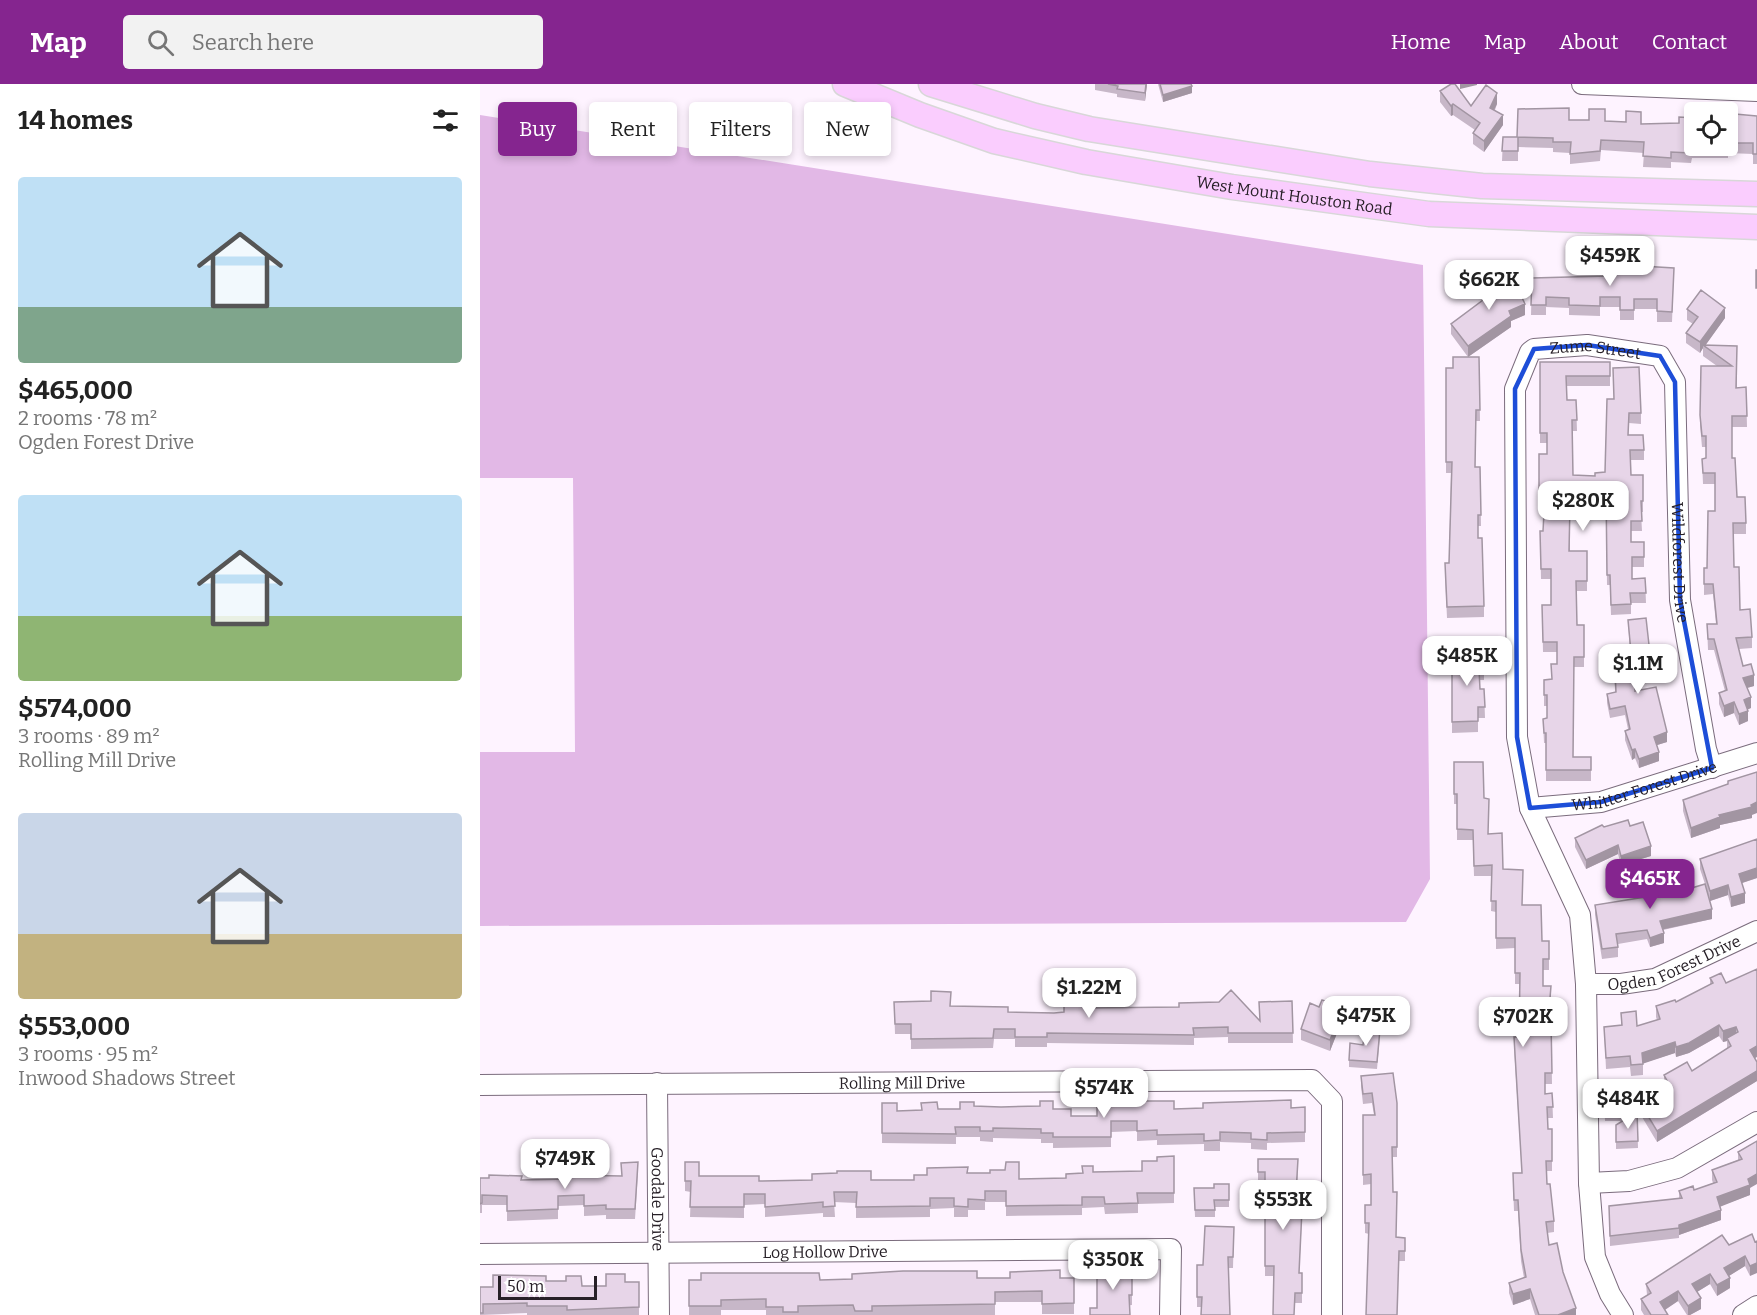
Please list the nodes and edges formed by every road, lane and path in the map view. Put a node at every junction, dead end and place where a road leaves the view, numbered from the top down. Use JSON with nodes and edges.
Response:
{"nodes":[{"id":1,"x":845,"y":84,"type":"edge"},
{"id":2,"x":931,"y":84,"type":"edge"},
{"id":3,"x":1582,"y":84,"type":"edge"},
{"id":4,"x":1757,"y":91,"type":"edge"},
{"id":5,"x":1757,"y":194,"type":"edge"},
{"id":6,"x":1757,"y":226,"type":"edge"},
{"id":7,"x":1660,"y":356,"type":"joint"},
{"id":8,"x":1757,"y":753,"type":"edge"},
{"id":9,"x":1713,"y":768,"type":"junction"},
{"id":10,"x":1530,"y":808,"type":"junction"},
{"id":11,"x":1757,"y":931,"type":"edge"},
{"id":12,"x":1586,"y":984,"type":"junction"},
{"id":13,"x":657,"y":1083,"type":"junction"},
{"id":14,"x":480,"y":1084,"type":"edge"},
{"id":15,"x":1757,"y":1122,"type":"edge"},
{"id":16,"x":1589,"y":1183,"type":"junction"},
{"id":17,"x":658,"y":1252,"type":"junction"},
{"id":18,"x":480,"y":1254,"type":"edge"},
{"id":19,"x":1757,"y":1306,"type":"edge"},
{"id":20,"x":659,"y":1315,"type":"edge"},
{"id":21,"x":1170,"y":1315,"type":"edge"},
{"id":22,"x":1332,"y":1315,"type":"edge"},
{"id":23,"x":1623,"y":1315,"type":"edge"},
{"id":24,"x":1743,"y":1315,"type":"edge"}],
"edges":[{"from":1,"to":6,"type":"main road","name":"West Mount Houston Road"},
{"from":2,"to":5,"type":"main road","name":"West Mount Houston Road"},
{"from":3,"to":4,"type":"street"},
{"from":7,"to":9,"type":"street","name":"Wildforest Drive"},
{"from":7,"to":10,"type":"street","name":"Zume Street"},
{"from":8,"to":9,"type":"street","name":"Whitter Forest Drive"},
{"from":9,"to":10,"type":"street","name":"Whitter Forest Drive"},
{"from":10,"to":12,"type":"street"},
{"from":11,"to":12,"type":"street","name":"Ogden Forest Drive"},
{"from":12,"to":16,"type":"street"},
{"from":13,"to":14,"type":"street","name":"Rolling Mill Drive"},
{"from":13,"to":17,"type":"street","name":"Goodale Drive"},
{"from":13,"to":22,"type":"street","name":"Rolling Mill Drive"},
{"from":15,"to":16,"type":"street"},
{"from":16,"to":23,"type":"street"},
{"from":17,"to":18,"type":"street","name":"Log Hollow Drive"},
{"from":17,"to":20,"type":"street","name":"Goodale Drive"},
{"from":17,"to":21,"type":"street","name":"Log Hollow Drive"},
{"from":19,"to":24,"type":"street"}]}
